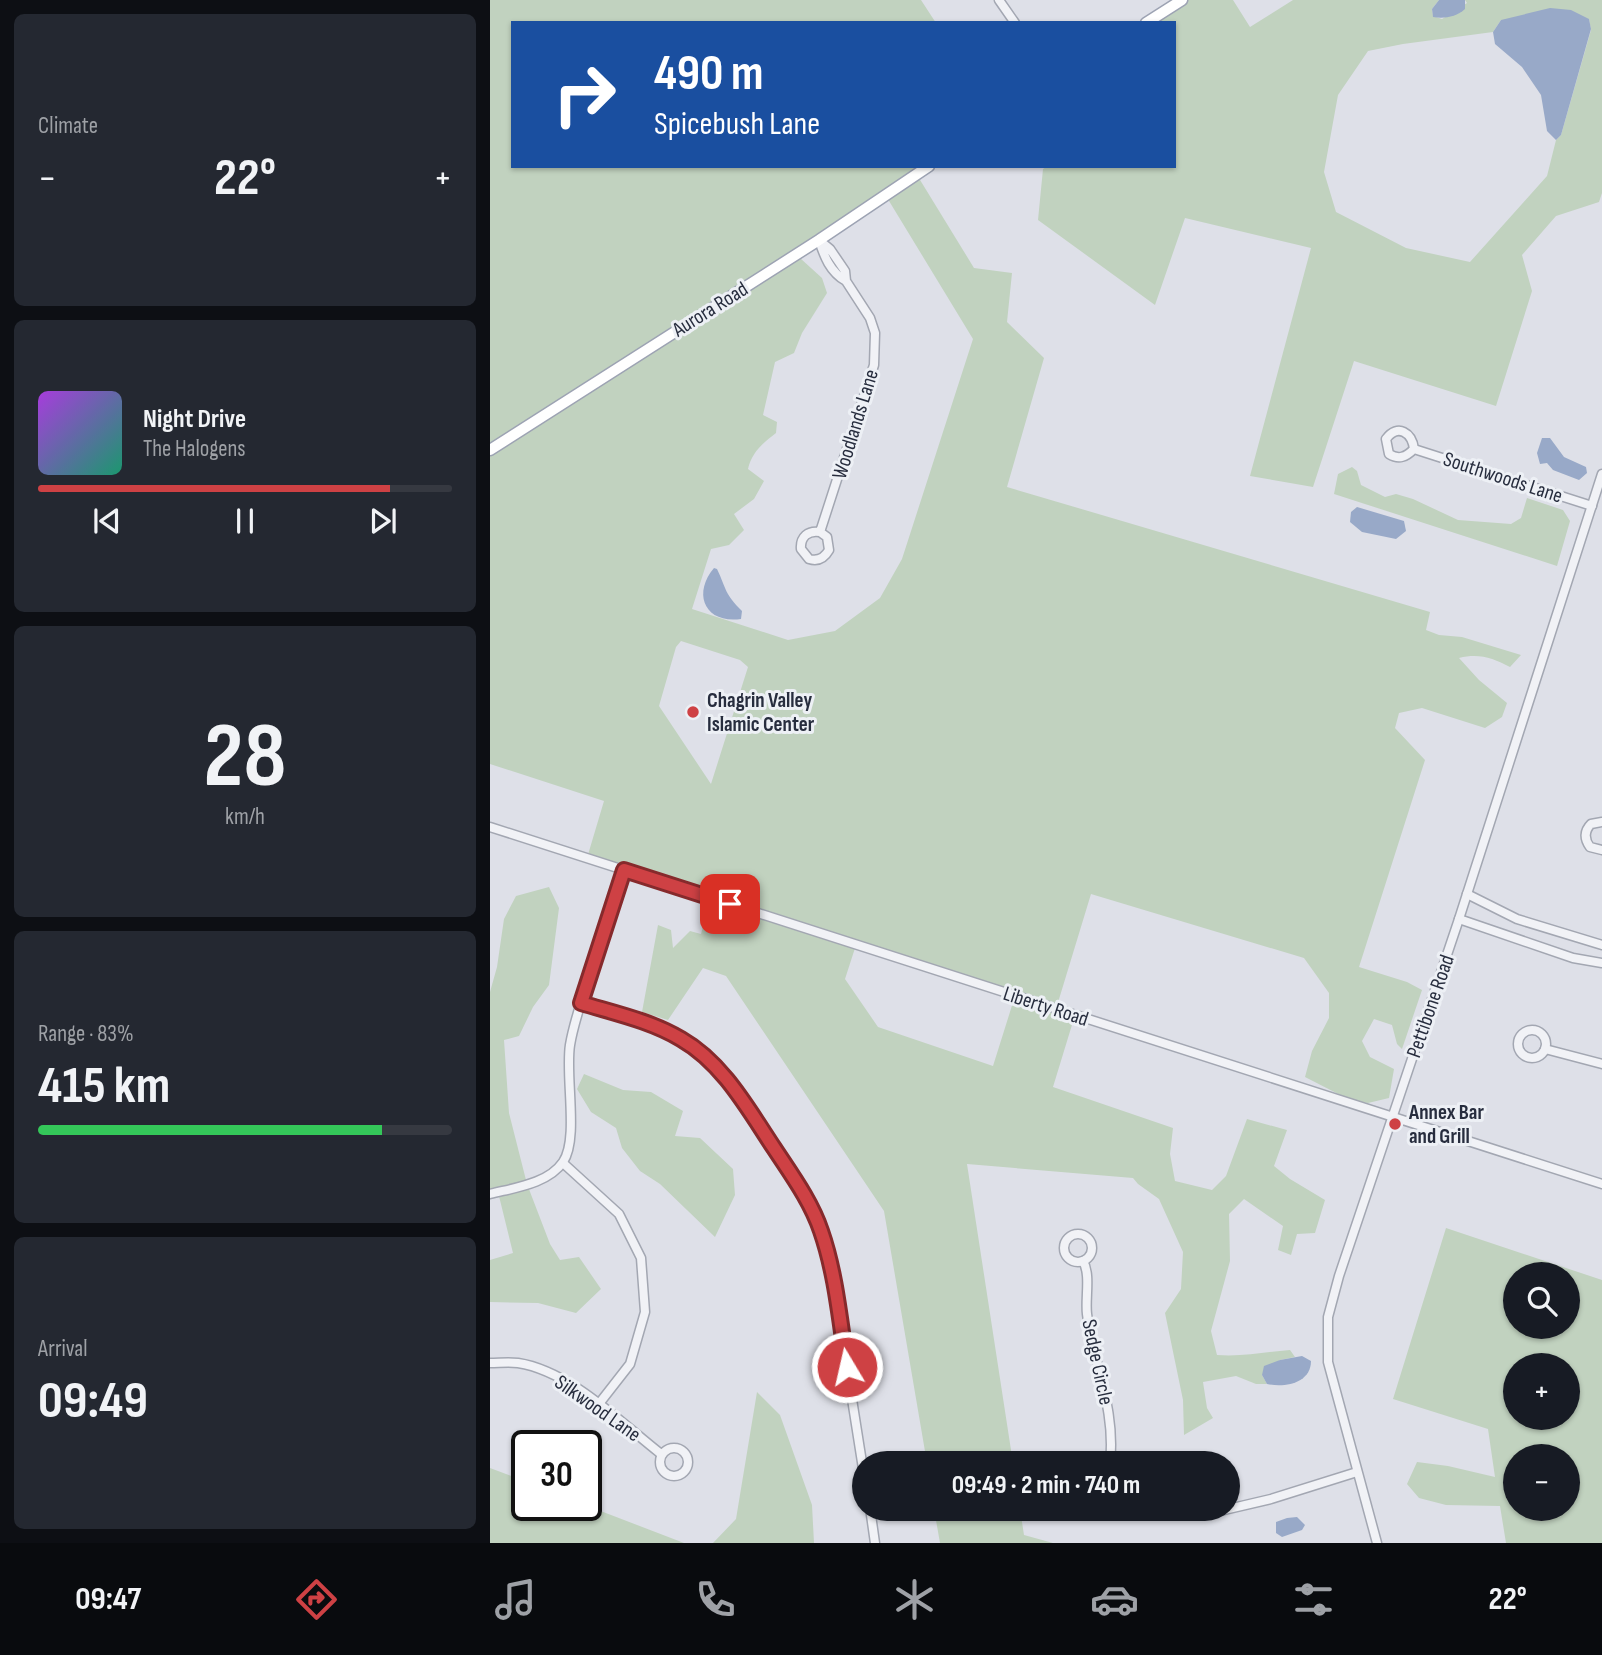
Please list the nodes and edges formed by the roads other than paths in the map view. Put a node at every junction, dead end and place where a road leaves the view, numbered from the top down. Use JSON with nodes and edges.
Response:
{"nodes":[{"id":1,"x":999,"y":0,"type":"edge"},
{"id":2,"x":1182,"y":0,"type":"edge"},
{"id":3,"x":1014,"y":21,"type":"edge"},
{"id":4,"x":1149,"y":21,"type":"edge"},
{"id":5,"x":926,"y":168,"type":"edge"},
{"id":6,"x":819,"y":240,"type":"junction"},
{"id":7,"x":1414,"y":449,"type":"dead end"},
{"id":8,"x":490,"y":450,"type":"edge"},
{"id":9,"x":1602,"y":474,"type":"edge"},
{"id":10,"x":1592,"y":506,"type":"junction"},
{"id":11,"x":820,"y":532,"type":"dead end"},
{"id":12,"x":1602,"y":822,"type":"edge"},
{"id":13,"x":490,"y":827,"type":"edge"},
{"id":14,"x":1602,"y":850,"type":"edge"},
{"id":15,"x":624,"y":870,"type":"junction"},
{"id":16,"x":1467,"y":894,"type":"junction"},
{"id":17,"x":1459,"y":919,"type":"junction"},
{"id":18,"x":1527,"y":922,"type":"junction"},
{"id":19,"x":1521,"y":940,"type":"junction"},
{"id":20,"x":1602,"y":945,"type":"edge"},
{"id":21,"x":1602,"y":963,"type":"edge"},
{"id":22,"x":581,"y":1003,"type":"junction"},
{"id":23,"x":1545,"y":1049,"type":"dead end"},
{"id":24,"x":1602,"y":1064,"type":"edge"},
{"id":25,"x":1392,"y":1118,"type":"junction"},
{"id":26,"x":563,"y":1163,"type":"junction"},
{"id":27,"x":1602,"y":1184,"type":"edge"},
{"id":28,"x":490,"y":1194,"type":"edge"},
{"id":29,"x":1083,"y":1261,"type":"dead end"},
{"id":30,"x":490,"y":1363,"type":"edge"},
{"id":31,"x":598,"y":1405,"type":"junction"},
{"id":32,"x":860,"y":1451,"type":"edge"},
{"id":33,"x":1111,"y":1451,"type":"edge"},
{"id":34,"x":661,"y":1454,"type":"dead end"},
{"id":35,"x":1357,"y":1472,"type":"junction"},
{"id":36,"x":1240,"y":1506,"type":"edge"},
{"id":37,"x":872,"y":1521,"type":"edge"},
{"id":38,"x":875,"y":1543,"type":"edge"},
{"id":39,"x":1377,"y":1543,"type":"edge"}],
"edges":[{"from":1,"to":3,"type":"street"},
{"from":2,"to":4,"type":"main road"},
{"from":5,"to":6,"type":"main road","name":"Aurora Road"},
{"from":6,"to":8,"type":"main road","name":"Aurora Road"},
{"from":6,"to":11,"type":"street","name":"Woodlands Lane"},
{"from":7,"to":10,"type":"street","name":"Southwoods Lane"},
{"from":9,"to":10,"type":"street","name":"Pettibone Road"},
{"from":10,"to":16,"type":"street","name":"Pettibone Road"},
{"from":12,"to":14,"type":"street"},
{"from":13,"to":15,"type":"street","name":"Liberty Road"},
{"from":15,"to":22,"type":"street"},
{"from":15,"to":25,"type":"street","name":"Liberty Road"},
{"from":16,"to":17,"type":"street","name":"Pettibone Road"},
{"from":16,"to":18,"type":"street"},
{"from":17,"to":19,"type":"street"},
{"from":17,"to":25,"type":"street","name":"Pettibone Road"},
{"from":18,"to":19,"type":"street"},
{"from":18,"to":20,"type":"street"},
{"from":19,"to":21,"type":"street"},
{"from":22,"to":26,"type":"street"},
{"from":22,"to":32,"type":"street"},
{"from":23,"to":24,"type":"street"},
{"from":25,"to":27,"type":"street","name":"Liberty Road"},
{"from":25,"to":35,"type":"street","name":"Pettibone Road"},
{"from":26,"to":28,"type":"street"},
{"from":26,"to":31,"type":"street"},
{"from":29,"to":33,"type":"street","name":"Sedge Circle"},
{"from":30,"to":31,"type":"street","name":"Silkwood Lane"},
{"from":31,"to":34,"type":"street","name":"Silkwood Lane"},
{"from":35,"to":36,"type":"street"},
{"from":35,"to":39,"type":"street","name":"Pettibone Road"},
{"from":37,"to":38,"type":"street"}]}
